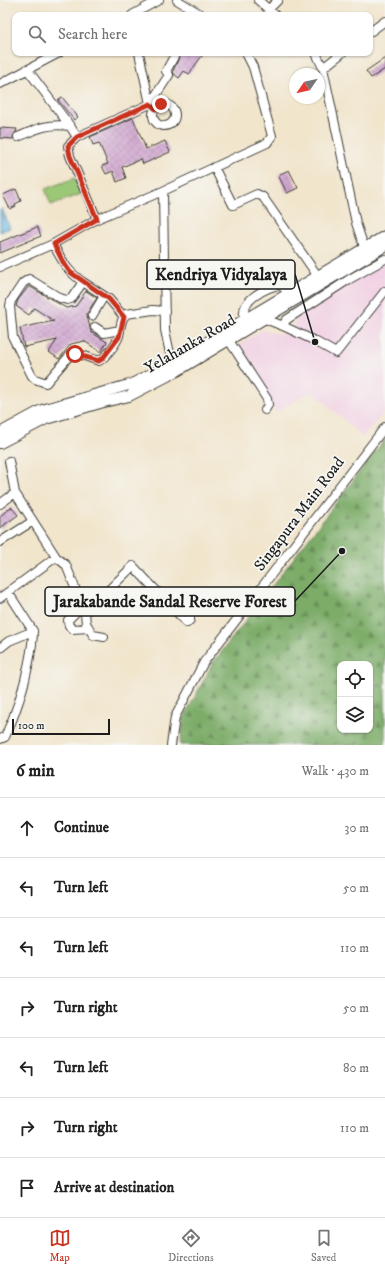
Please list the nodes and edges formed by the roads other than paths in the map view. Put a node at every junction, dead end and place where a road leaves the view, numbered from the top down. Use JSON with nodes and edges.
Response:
{"nodes":[{"id":1,"x":159,"y":0,"type":"edge"},
{"id":2,"x":177,"y":0,"type":"edge"},
{"id":3,"x":258,"y":0,"type":"edge"},
{"id":4,"x":278,"y":0,"type":"edge"},
{"id":5,"x":137,"y":12,"type":"edge"},
{"id":6,"x":196,"y":12,"type":"edge"},
{"id":7,"x":272,"y":12,"type":"edge"},
{"id":8,"x":385,"y":21,"type":"edge"},
{"id":9,"x":373,"y":30,"type":"edge"},
{"id":10,"x":53,"y":56,"type":"edge"},
{"id":11,"x":140,"y":56,"type":"edge"},
{"id":12,"x":174,"y":56,"type":"edge"},
{"id":13,"x":247,"y":56,"type":"edge"},
{"id":14,"x":317,"y":56,"type":"edge"},
{"id":15,"x":338,"y":56,"type":"edge"},
{"id":16,"x":323,"y":68,"type":"joint"},
{"id":17,"x":27,"y":69,"type":"junction"},
{"id":18,"x":325,"y":77,"type":"edge"},
{"id":19,"x":0,"y":84,"type":"edge"},
{"id":20,"x":153,"y":106,"type":"junction"},
{"id":21,"x":70,"y":126,"type":"junction"},
{"id":22,"x":18,"y":133,"type":"dead end"},
{"id":23,"x":77,"y":137,"type":"junction"},
{"id":24,"x":214,"y":168,"type":"junction"},
{"id":25,"x":164,"y":191,"type":"junction"},
{"id":26,"x":97,"y":219,"type":"junction"},
{"id":27,"x":385,"y":236,"type":"edge"},
{"id":28,"x":54,"y":244,"type":"junction"},
{"id":29,"x":385,"y":246,"type":"edge"},
{"id":30,"x":366,"y":251,"type":"junction"},
{"id":31,"x":385,"y":259,"type":"edge"},
{"id":32,"x":0,"y":267,"type":"edge"},
{"id":33,"x":317,"y":275,"type":"junction"},
{"id":34,"x":83,"y":282,"type":"junction"},
{"id":35,"x":385,"y":291,"type":"edge"},
{"id":36,"x":289,"y":292,"type":"junction"},
{"id":37,"x":104,"y":296,"type":"junction"},
{"id":38,"x":165,"y":312,"type":"junction"},
{"id":39,"x":92,"y":316,"type":"dead end"},
{"id":40,"x":124,"y":317,"type":"junction"},
{"id":41,"x":263,"y":318,"type":"junction"},
{"id":42,"x":245,"y":319,"type":"junction"},
{"id":43,"x":283,"y":326,"type":"junction"},
{"id":44,"x":95,"y":327,"type":"dead end"},
{"id":45,"x":120,"y":330,"type":"junction"},
{"id":46,"x":228,"y":340,"type":"junction"},
{"id":47,"x":174,"y":367,"type":"junction"},
{"id":48,"x":265,"y":410,"type":"dead end"},
{"id":49,"x":385,"y":427,"type":"edge"},
{"id":50,"x":0,"y":433,"type":"edge"},
{"id":51,"x":0,"y":443,"type":"edge"},
{"id":52,"x":9,"y":461,"type":"dead end"},
{"id":53,"x":15,"y":493,"type":"junction"},
{"id":54,"x":0,"y":504,"type":"edge"},
{"id":55,"x":32,"y":521,"type":"junction"},
{"id":56,"x":0,"y":542,"type":"edge"},
{"id":57,"x":56,"y":557,"type":"junction"},
{"id":58,"x":8,"y":592,"type":"junction"},
{"id":59,"x":0,"y":598,"type":"edge"},
{"id":60,"x":83,"y":610,"type":"junction"},
{"id":61,"x":190,"y":612,"type":"dead end"},
{"id":62,"x":89,"y":628,"type":"junction"},
{"id":63,"x":33,"y":631,"type":"junction"},
{"id":64,"x":104,"y":637,"type":"dead end"},
{"id":65,"x":0,"y":648,"type":"edge"},
{"id":66,"x":0,"y":739,"type":"edge"},
{"id":67,"x":171,"y":745,"type":"edge"}],
"edges":[{"from":1,"to":5,"type":"street"},
{"from":2,"to":6,"type":"street"},
{"from":3,"to":7,"type":"street"},
{"from":4,"to":7,"type":"street"},
{"from":8,"to":9,"type":"street"},
{"from":10,"to":17,"type":"street"},
{"from":11,"to":20,"type":"street"},
{"from":12,"to":20,"type":"street"},
{"from":13,"to":24,"type":"street"},
{"from":14,"to":16,"type":"street"},
{"from":15,"to":16,"type":"street"},
{"from":17,"to":19,"type":"street"},
{"from":17,"to":21,"type":"street"},
{"from":18,"to":30,"type":"street"},
{"from":20,"to":23,"type":"street"},
{"from":21,"to":22,"type":"street"},
{"from":21,"to":23,"type":"street"},
{"from":23,"to":26,"type":"street"},
{"from":24,"to":25,"type":"street"},
{"from":24,"to":33,"type":"street"},
{"from":25,"to":26,"type":"street"},
{"from":25,"to":38,"type":"street"},
{"from":26,"to":28,"type":"street"},
{"from":27,"to":30,"type":"main road","name":"Yelahanka Road"},
{"from":28,"to":32,"type":"street"},
{"from":28,"to":34,"type":"street"},
{"from":29,"to":30,"type":"main road","name":"Yelahanka Road"},
{"from":30,"to":33,"type":"main road","name":"Yelahanka Road"},
{"from":30,"to":41,"type":"main road","name":"Yelahanka Road"},
{"from":31,"to":43,"type":"street"},
{"from":33,"to":36,"type":"main road","name":"Yelahanka Road"},
{"from":34,"to":37,"type":"street"},
{"from":34,"to":45,"type":"street"},
{"from":35,"to":43,"type":"street"},
{"from":36,"to":42,"type":"main road","name":"Yelahanka Road"},
{"from":36,"to":42,"type":"street"},
{"from":37,"to":39,"type":"street"},
{"from":37,"to":40,"type":"street"},
{"from":38,"to":40,"type":"street"},
{"from":38,"to":47,"type":"street"},
{"from":40,"to":45,"type":"street"},
{"from":41,"to":43,"type":"street"},
{"from":41,"to":46,"type":"main road","name":"Yelahanka Road"},
{"from":42,"to":47,"type":"main road","name":"Yelahanka Road"},
{"from":44,"to":45,"type":"street"},
{"from":46,"to":47,"type":"main road","name":"Yelahanka Road"},
{"from":46,"to":48,"type":"street"},
{"from":47,"to":50,"type":"main road","name":"Yelahanka Road"},
{"from":47,"to":51,"type":"main road","name":"Yelahanka Road"},
{"from":49,"to":67,"type":"street","name":"Singapura Main Road"},
{"from":52,"to":53,"type":"street"},
{"from":53,"to":54,"type":"street"},
{"from":53,"to":55,"type":"street"},
{"from":55,"to":56,"type":"street"},
{"from":55,"to":57,"type":"street"},
{"from":57,"to":58,"type":"street"},
{"from":57,"to":60,"type":"street"},
{"from":58,"to":59,"type":"street"},
{"from":58,"to":63,"type":"street"},
{"from":60,"to":61,"type":"street"},
{"from":60,"to":62,"type":"street"},
{"from":60,"to":62,"type":"street"},
{"from":62,"to":64,"type":"street"},
{"from":63,"to":65,"type":"street"},
{"from":63,"to":66,"type":"street"}]}
